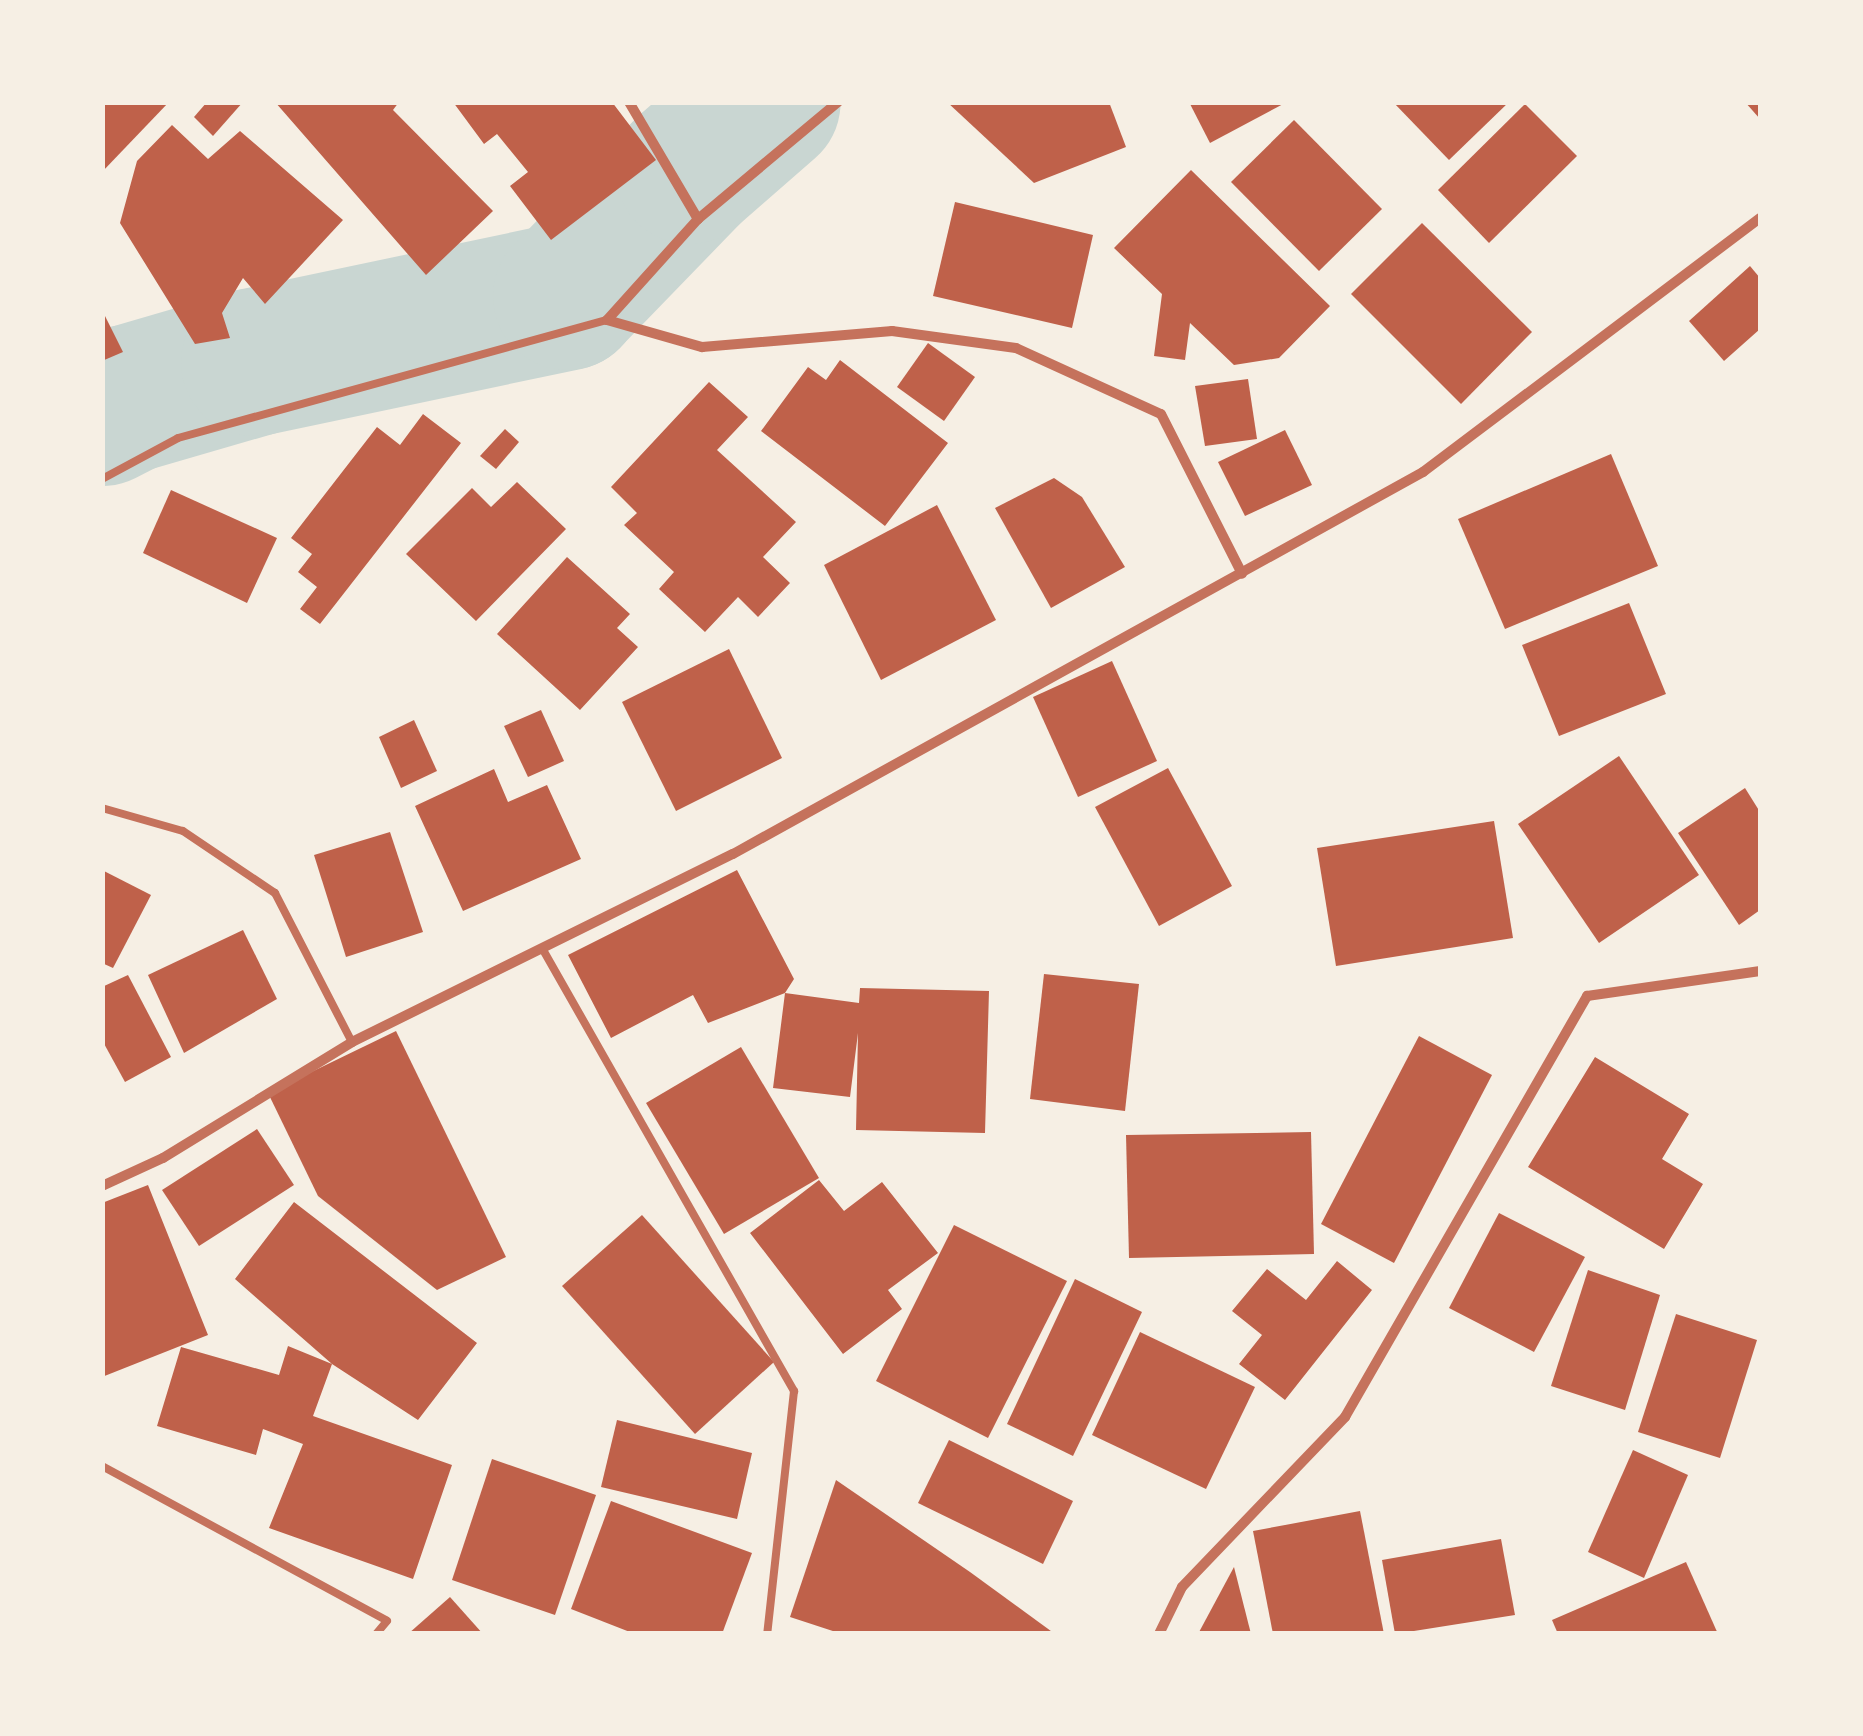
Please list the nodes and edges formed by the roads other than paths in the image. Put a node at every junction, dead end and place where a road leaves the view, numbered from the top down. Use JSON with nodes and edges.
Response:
{"nodes":[{"id":1,"x":629,"y":102,"type":"edge"},
{"id":2,"x":838,"y":102,"type":"edge"},
{"id":3,"x":1760,"y":218,"type":"edge"},
{"id":4,"x":698,"y":219,"type":"junction"},
{"id":5,"x":608,"y":320,"type":"junction"},
{"id":6,"x":102,"y":479,"type":"edge"},
{"id":7,"x":1242,"y":574,"type":"junction"},
{"id":8,"x":102,"y":808,"type":"edge"},
{"id":9,"x":542,"y":948,"type":"junction"},
{"id":10,"x":1760,"y":970,"type":"edge"},
{"id":11,"x":352,"y":1042,"type":"junction"},
{"id":12,"x":102,"y":1186,"type":"edge"},
{"id":13,"x":102,"y":1466,"type":"edge"},
{"id":14,"x":376,"y":1634,"type":"edge"},
{"id":15,"x":767,"y":1634,"type":"edge"},
{"id":16,"x":1159,"y":1634,"type":"edge"}],
"edges":[{"from":1,"to":4,"type":"street"},
{"from":2,"to":4,"type":"street"},
{"from":3,"to":7,"type":"street"},
{"from":4,"to":5,"type":"street"},
{"from":5,"to":6,"type":"lane"},
{"from":5,"to":7,"type":"street"},
{"from":7,"to":9,"type":"street"},
{"from":8,"to":11,"type":"lane"},
{"from":9,"to":11,"type":"street"},
{"from":9,"to":15,"type":"lane"},
{"from":10,"to":16,"type":"street"},
{"from":11,"to":12,"type":"street"},
{"from":13,"to":14,"type":"lane"}]}
